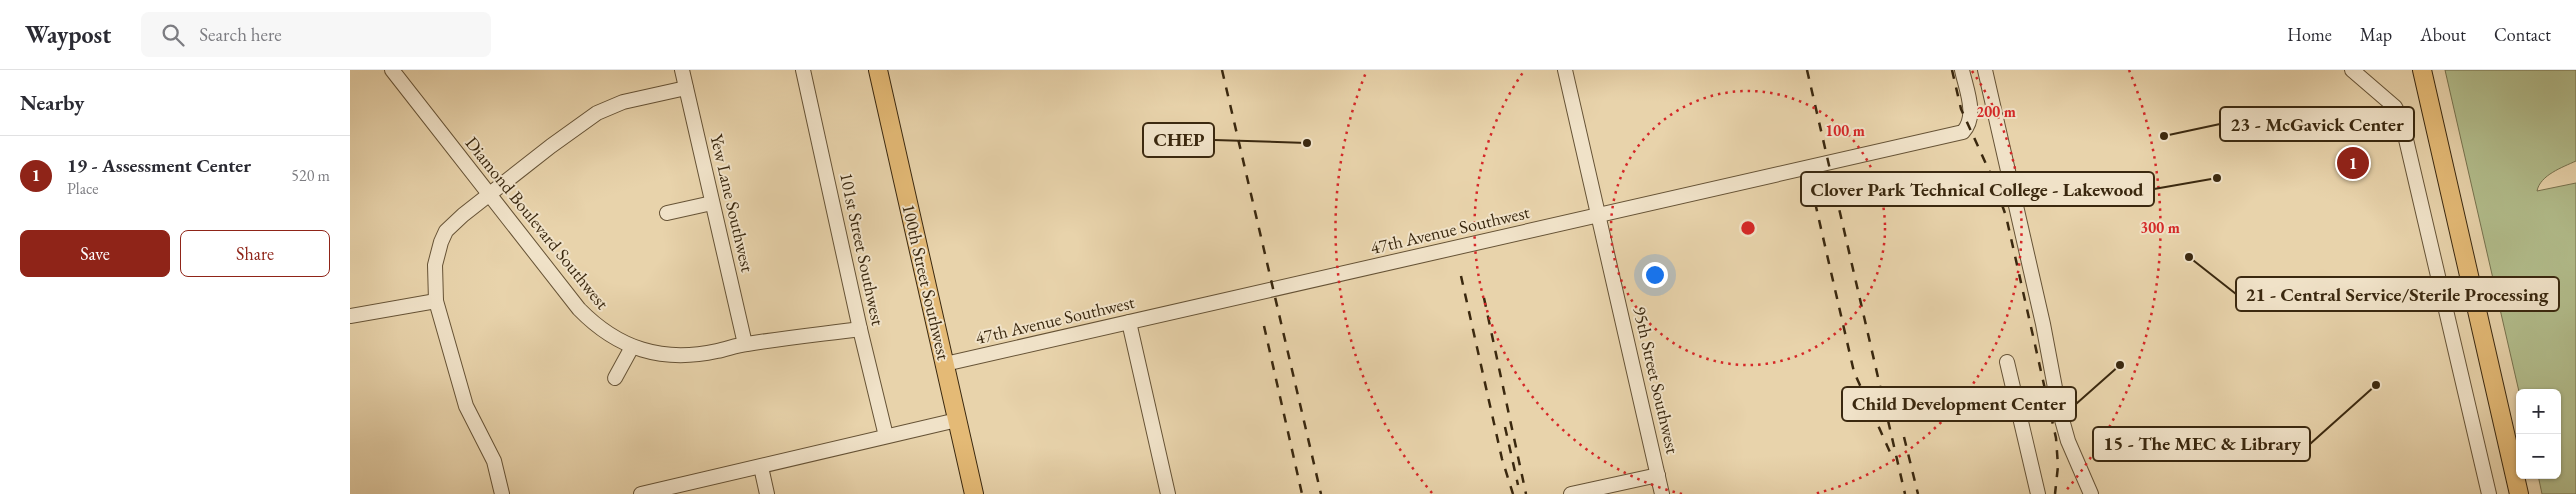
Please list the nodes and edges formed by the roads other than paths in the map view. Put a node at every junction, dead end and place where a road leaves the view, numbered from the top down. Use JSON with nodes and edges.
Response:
{"nodes":[{"id":1,"x":392,"y":70,"type":"edge"},
{"id":2,"x":682,"y":70,"type":"edge"},
{"id":3,"x":803,"y":70,"type":"edge"},
{"id":4,"x":878,"y":70,"type":"edge"},
{"id":5,"x":1565,"y":70,"type":"edge"},
{"id":6,"x":1962,"y":70,"type":"edge"},
{"id":7,"x":1985,"y":70,"type":"edge"},
{"id":8,"x":2352,"y":70,"type":"edge"},
{"id":9,"x":2422,"y":70,"type":"edge"},
{"id":10,"x":686,"y":88,"type":"junction"},
{"id":11,"x":490,"y":194,"type":"junction"},
{"id":12,"x":712,"y":203,"type":"junction"},
{"id":13,"x":666,"y":213,"type":"dead end"},
{"id":14,"x":1599,"y":216,"type":"junction"},
{"id":15,"x":436,"y":301,"type":"junction"},
{"id":16,"x":350,"y":316,"type":"edge"},
{"id":17,"x":1129,"y":322,"type":"junction"},
{"id":18,"x":860,"y":329,"type":"junction"},
{"id":19,"x":745,"y":344,"type":"junction"},
{"id":20,"x":632,"y":347,"type":"junction"},
{"id":21,"x":2007,"y":362,"type":"dead end"},
{"id":22,"x":945,"y":364,"type":"junction"},
{"id":23,"x":615,"y":378,"type":"dead end"},
{"id":24,"x":957,"y":420,"type":"junction"},
{"id":25,"x":886,"y":436,"type":"junction"},
{"id":26,"x":760,"y":467,"type":"junction"},
{"id":27,"x":1658,"y":475,"type":"junction"},
{"id":28,"x":502,"y":494,"type":"edge"},
{"id":29,"x":641,"y":494,"type":"edge"},
{"id":30,"x":767,"y":494,"type":"edge"},
{"id":31,"x":974,"y":494,"type":"edge"},
{"id":32,"x":1168,"y":494,"type":"edge"},
{"id":33,"x":1571,"y":494,"type":"edge"},
{"id":34,"x":1662,"y":494,"type":"edge"},
{"id":35,"x":2038,"y":494,"type":"edge"},
{"id":36,"x":2091,"y":494,"type":"edge"},
{"id":37,"x":2489,"y":494,"type":"edge"},
{"id":38,"x":2519,"y":494,"type":"edge"}],
"edges":[{"from":1,"to":11,"type":"street","name":"Diamond Boulevard Southwest"},
{"from":2,"to":10,"type":"street","name":"Yew Lane Southwest"},
{"from":3,"to":18,"type":"street","name":"101st Street Southwest"},
{"from":4,"to":22,"type":"main road","name":"100th Street Southwest"},
{"from":5,"to":14,"type":"street","name":"95th Street Southwest"},
{"from":6,"to":14,"type":"street","name":"47th Avenue Southwest"},
{"from":7,"to":36,"type":"street"},
{"from":8,"to":37,"type":"street"},
{"from":9,"to":38,"type":"main road"},
{"from":10,"to":11,"type":"street"},
{"from":10,"to":12,"type":"street","name":"Yew Lane Southwest"},
{"from":11,"to":15,"type":"street"},
{"from":11,"to":20,"type":"street","name":"Diamond Boulevard Southwest"},
{"from":12,"to":13,"type":"street"},
{"from":12,"to":19,"type":"street","name":"Yew Lane Southwest"},
{"from":14,"to":17,"type":"street","name":"47th Avenue Southwest"},
{"from":14,"to":27,"type":"street","name":"95th Street Southwest"},
{"from":15,"to":16,"type":"street"},
{"from":15,"to":28,"type":"street"},
{"from":17,"to":22,"type":"street","name":"47th Avenue Southwest"},
{"from":17,"to":32,"type":"street"},
{"from":18,"to":19,"type":"street","name":"Diamond Boulevard Southwest"},
{"from":18,"to":25,"type":"street","name":"101st Street Southwest"},
{"from":19,"to":20,"type":"street","name":"Diamond Boulevard Southwest"},
{"from":20,"to":23,"type":"street"},
{"from":21,"to":35,"type":"street"},
{"from":22,"to":24,"type":"main road","name":"100th Street Southwest"},
{"from":24,"to":25,"type":"street"},
{"from":24,"to":31,"type":"main road","name":"100th Street Southwest"},
{"from":25,"to":26,"type":"street"},
{"from":26,"to":29,"type":"street"},
{"from":26,"to":30,"type":"street"},
{"from":27,"to":33,"type":"street"},
{"from":27,"to":34,"type":"street","name":"95th Street Southwest"}]}
